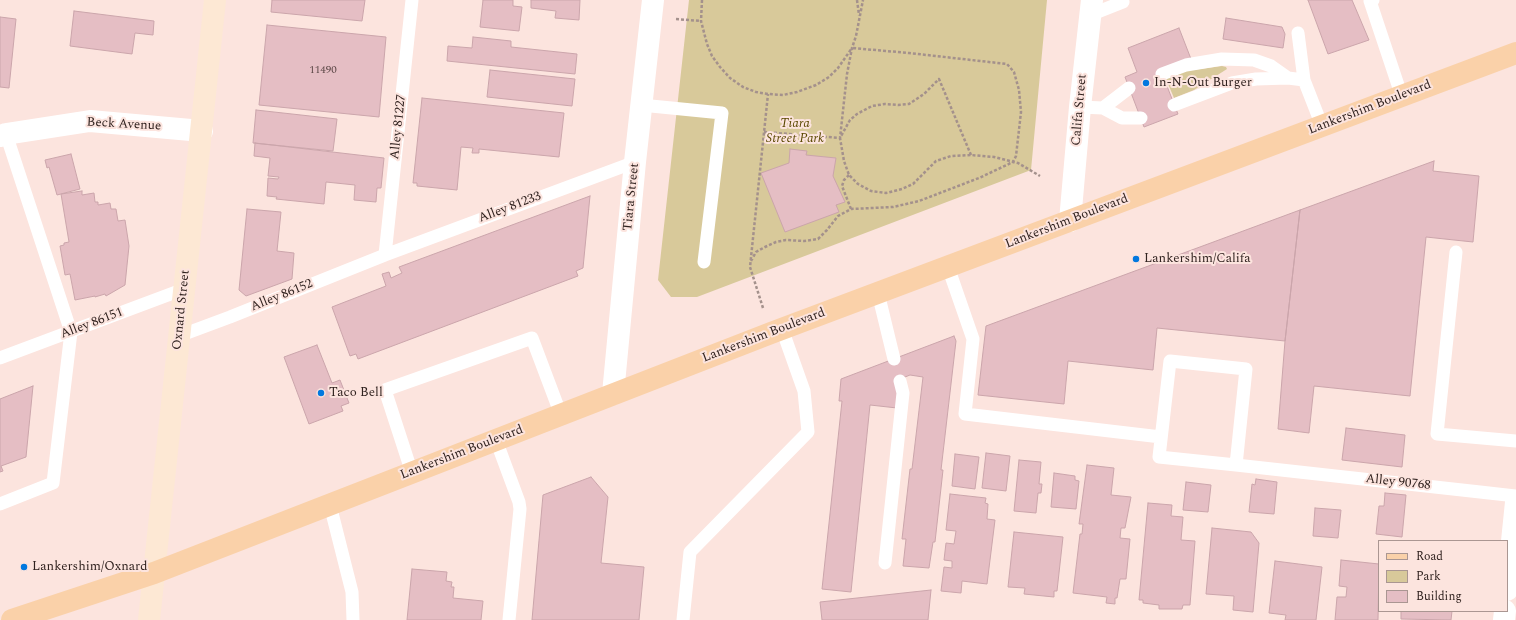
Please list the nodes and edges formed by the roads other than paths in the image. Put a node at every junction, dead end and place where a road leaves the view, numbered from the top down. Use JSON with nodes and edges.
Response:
{"nodes":[{"id":1,"x":215,"y":0,"type":"edge"},
{"id":2,"x":412,"y":0,"type":"edge"},
{"id":3,"x":652,"y":0,"type":"edge"},
{"id":4,"x":1373,"y":0,"type":"edge"},
{"id":5,"x":1123,"y":2,"type":"dead end"},
{"id":6,"x":1091,"y":7,"type":"edge"},
{"id":7,"x":1298,"y":33,"type":"dead end"},
{"id":8,"x":1516,"y":53,"type":"edge"},
{"id":9,"x":1162,"y":74,"type":"dead end"},
{"id":10,"x":1288,"y":78,"type":"junction"},
{"id":11,"x":1304,"y":80,"type":"junction"},
{"id":12,"x":1129,"y":88,"type":"dead end"},
{"id":13,"x":1402,"y":97,"type":"junction"},
{"id":14,"x":641,"y":105,"type":"junction"},
{"id":15,"x":1174,"y":105,"type":"dead end"},
{"id":16,"x":1080,"y":107,"type":"junction"},
{"id":17,"x":1103,"y":108,"type":"junction"},
{"id":18,"x":1141,"y":118,"type":"dead end"},
{"id":19,"x":1322,"y":126,"type":"junction"},
{"id":20,"x":202,"y":132,"type":"junction"},
{"id":21,"x":3,"y":135,"type":"edge"},
{"id":22,"x":635,"y":162,"type":"junction"},
{"id":23,"x":1070,"y":221,"type":"junction"},
{"id":24,"x":1456,"y":252,"type":"dead end"},
{"id":25,"x":385,"y":255,"type":"junction"},
{"id":26,"x":704,"y":262,"type":"dead end"},
{"id":27,"x":948,"y":267,"type":"junction"},
{"id":28,"x":184,"y":289,"type":"junction"},
{"id":29,"x":878,"y":293,"type":"junction"},
{"id":30,"x":776,"y":331,"type":"junction"},
{"id":31,"x":71,"y":332,"type":"junction"},
{"id":32,"x":179,"y":336,"type":"junction"},
{"id":33,"x":0,"y":358,"type":"edge"},
{"id":34,"x":894,"y":359,"type":"dead end"},
{"id":35,"x":900,"y":381,"type":"dead end"},
{"id":36,"x":613,"y":394,"type":"junction"},
{"id":37,"x":560,"y":416,"type":"junction"},
{"id":38,"x":1161,"y":437,"type":"junction"},
{"id":39,"x":496,"y":440,"type":"junction"},
{"id":40,"x":1516,"y":441,"type":"edge"},
{"id":41,"x":1236,"y":465,"type":"junction"},
{"id":42,"x":412,"y":473,"type":"junction"},
{"id":43,"x":1516,"y":496,"type":"edge"},
{"id":44,"x":1516,"y":502,"type":"edge"},
{"id":45,"x":0,"y":504,"type":"edge"},
{"id":46,"x":330,"y":505,"type":"junction"},
{"id":47,"x":885,"y":563,"type":"dead end"},
{"id":48,"x":154,"y":573,"type":"junction"},
{"id":49,"x":1508,"y":580,"type":"edge"},
{"id":50,"x":12,"y":620,"type":"edge"},
{"id":51,"x":149,"y":620,"type":"edge"},
{"id":52,"x":353,"y":620,"type":"edge"},
{"id":53,"x":509,"y":620,"type":"edge"},
{"id":54,"x":683,"y":620,"type":"edge"}],
"edges":[{"from":1,"to":20,"type":"main road","name":"Oxnard Street"},
{"from":2,"to":25,"type":"lane","name":"Alley 81227"},
{"from":3,"to":14,"type":"street","name":"Tiara Street"},
{"from":4,"to":13,"type":"lane"},
{"from":5,"to":6,"type":"lane"},
{"from":6,"to":16,"type":"street","name":"Califa Street"},
{"from":7,"to":11,"type":"lane"},
{"from":8,"to":13,"type":"main road","name":"Lankershim Boulevard"},
{"from":9,"to":10,"type":"lane"},
{"from":10,"to":11,"type":"lane"},
{"from":10,"to":15,"type":"lane"},
{"from":11,"to":19,"type":"lane"},
{"from":12,"to":17,"type":"lane"},
{"from":13,"to":19,"type":"main road","name":"Lankershim Boulevard"},
{"from":14,"to":22,"type":"street","name":"Tiara Street"},
{"from":14,"to":26,"type":"lane"},
{"from":16,"to":17,"type":"lane"},
{"from":16,"to":23,"type":"street","name":"Califa Street"},
{"from":17,"to":18,"type":"lane"},
{"from":19,"to":23,"type":"main road","name":"Lankershim Boulevard"},
{"from":20,"to":21,"type":"street","name":"Beck Avenue"},
{"from":20,"to":28,"type":"main road","name":"Oxnard Street"},
{"from":21,"to":31,"type":"lane"},
{"from":22,"to":25,"type":"lane","name":"Alley 81233"},
{"from":22,"to":36,"type":"street","name":"Tiara Street"},
{"from":23,"to":27,"type":"main road","name":"Lankershim Boulevard"},
{"from":24,"to":40,"type":"lane"},
{"from":25,"to":32,"type":"lane","name":"Alley 86152"},
{"from":27,"to":29,"type":"main road","name":"Lankershim Boulevard"},
{"from":27,"to":38,"type":"lane"},
{"from":28,"to":31,"type":"lane","name":"Alley 86151"},
{"from":28,"to":32,"type":"main road","name":"Oxnard Street"},
{"from":29,"to":30,"type":"main road","name":"Lankershim Boulevard"},
{"from":29,"to":34,"type":"lane"},
{"from":30,"to":36,"type":"main road","name":"Lankershim Boulevard"},
{"from":30,"to":54,"type":"lane"},
{"from":31,"to":33,"type":"lane","name":"Alley 86151"},
{"from":31,"to":45,"type":"lane"},
{"from":32,"to":48,"type":"main road","name":"Oxnard Street"},
{"from":35,"to":47,"type":"lane"},
{"from":36,"to":37,"type":"main road","name":"Lankershim Boulevard"},
{"from":37,"to":39,"type":"main road","name":"Lankershim Boulevard"},
{"from":37,"to":42,"type":"lane"},
{"from":38,"to":41,"type":"lane","name":"Alley 90768"},
{"from":38,"to":41,"type":"lane"},
{"from":39,"to":42,"type":"main road","name":"Lankershim Boulevard"},
{"from":39,"to":53,"type":"lane"},
{"from":41,"to":43,"type":"lane","name":"Alley 90768"},
{"from":42,"to":46,"type":"main road","name":"Lankershim Boulevard"},
{"from":44,"to":49,"type":"street"},
{"from":46,"to":48,"type":"main road","name":"Lankershim Boulevard"},
{"from":46,"to":52,"type":"lane"},
{"from":48,"to":50,"type":"main road","name":"Lankershim Boulevard"},
{"from":48,"to":51,"type":"main road","name":"Oxnard Street"}]}
